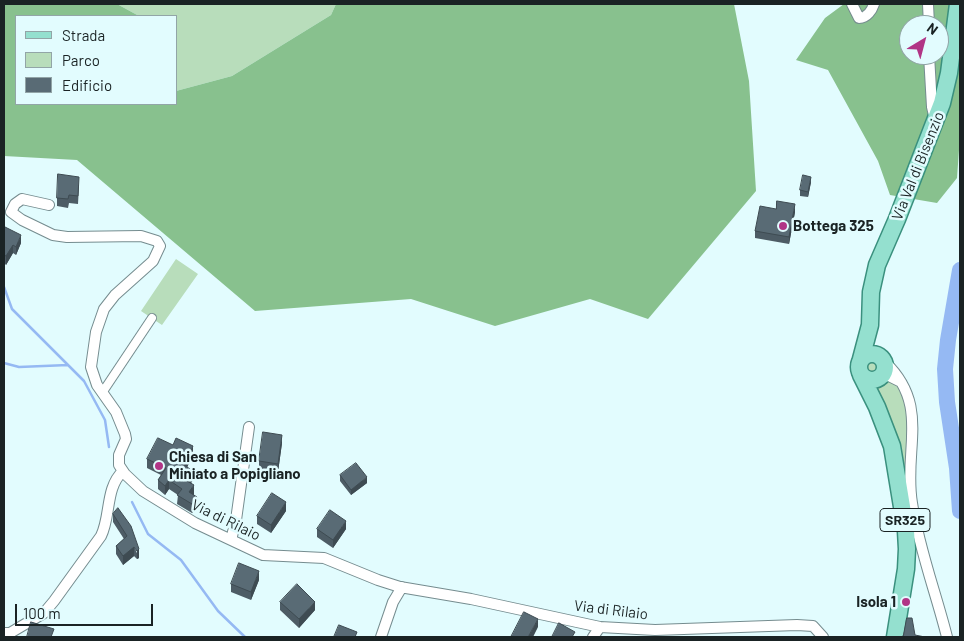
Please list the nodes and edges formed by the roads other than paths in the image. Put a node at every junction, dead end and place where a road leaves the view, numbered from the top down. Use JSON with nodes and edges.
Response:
{"nodes":[{"id":1,"x":852,"y":4,"type":"edge"},
{"id":2,"x":874,"y":4,"type":"edge"},
{"id":3,"x":958,"y":4,"type":"edge"},
{"id":4,"x":930,"y":65,"type":"edge"},
{"id":5,"x":936,"y":123,"type":"junction"},
{"id":6,"x":49,"y":205,"type":"dead end"},
{"id":7,"x":8,"y":209,"type":"edge"},
{"id":8,"x":152,"y":318,"type":"dead end"},
{"id":9,"x":870,"y":326,"type":"junction"},
{"id":10,"x":861,"y":367,"type":"junction"},
{"id":11,"x":881,"y":369,"type":"junction"},
{"id":12,"x":902,"y":382,"type":"junction"},
{"id":13,"x":102,"y":393,"type":"junction"},
{"id":14,"x":877,"y":406,"type":"junction"},
{"id":15,"x":249,"y":427,"type":"dead end"},
{"id":16,"x":123,"y":471,"type":"junction"},
{"id":17,"x":231,"y":540,"type":"junction"},
{"id":18,"x":402,"y":587,"type":"junction"},
{"id":19,"x":600,"y":627,"type":"junction"},
{"id":20,"x":4,"y":634,"type":"edge"},
{"id":21,"x":381,"y":637,"type":"edge"},
{"id":22,"x":593,"y":637,"type":"edge"},
{"id":23,"x":823,"y":637,"type":"edge"},
{"id":24,"x":895,"y":637,"type":"edge"},
{"id":25,"x":946,"y":637,"type":"edge"}],
"edges":[{"from":1,"to":2,"type":"street"},
{"from":3,"to":5,"type":"main road","name":"Via Val di Bisenzio","number":"SR325"},
{"from":4,"to":5,"type":"street"},
{"from":5,"to":9,"type":"main road","name":"Via Val di Bisenzio","number":"SR325"},
{"from":6,"to":7,"type":"street"},
{"from":7,"to":13,"type":"street"},
{"from":8,"to":13,"type":"street"},
{"from":9,"to":10,"type":"main road","number":"SR325"},
{"from":9,"to":11,"type":"main road","number":"SR325"},
{"from":10,"to":11,"type":"main road"},
{"from":10,"to":11,"type":"main road"},
{"from":10,"to":14,"type":"main road","number":"SR325"},
{"from":11,"to":12,"type":"street"},
{"from":11,"to":12,"type":"street"},
{"from":11,"to":14,"type":"main road","number":"SR325"},
{"from":12,"to":25,"type":"street"},
{"from":13,"to":16,"type":"street"},
{"from":14,"to":24,"type":"main road","number":"SR325"},
{"from":15,"to":17,"type":"street"},
{"from":16,"to":17,"type":"street","name":"Via di Rilaio"},
{"from":16,"to":20,"type":"street"},
{"from":17,"to":18,"type":"street","name":"Via di Rilaio"},
{"from":18,"to":19,"type":"street","name":"Via di Rilaio"},
{"from":18,"to":21,"type":"street"},
{"from":19,"to":22,"type":"street"},
{"from":19,"to":23,"type":"street","name":"Via di Rilaio"}]}
